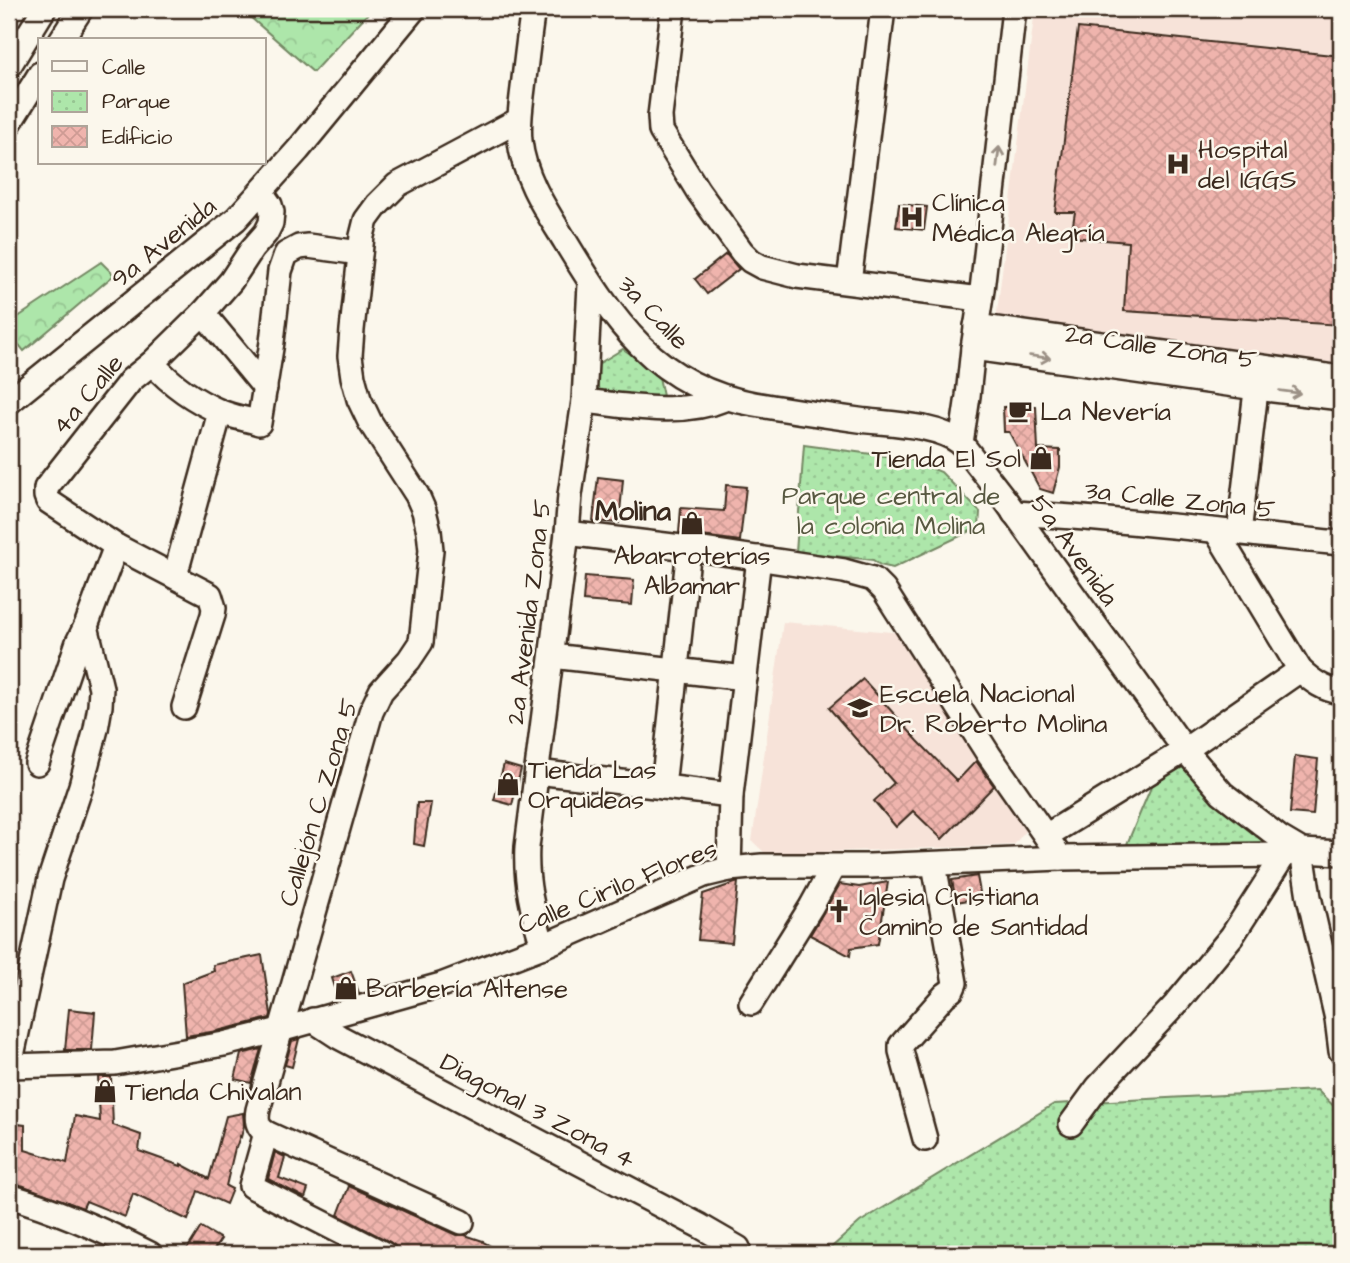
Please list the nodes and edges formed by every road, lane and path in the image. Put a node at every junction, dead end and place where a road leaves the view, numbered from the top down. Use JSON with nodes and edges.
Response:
{"nodes":[{"id":1,"x":44,"y":9,"type":"edge"},
{"id":2,"x":81,"y":9,"type":"edge"},
{"id":3,"x":414,"y":9,"type":"edge"},
{"id":4,"x":533,"y":9,"type":"edge"},
{"id":5,"x":673,"y":9,"type":"edge"},
{"id":6,"x":883,"y":9,"type":"edge"},
{"id":7,"x":1014,"y":9,"type":"edge"},
{"id":8,"x":62,"y":38,"type":"edge"},
{"id":9,"x":10,"y":63,"type":"edge"},
{"id":10,"x":38,"y":77,"type":"edge"},
{"id":11,"x":519,"y":120,"type":"junction"},
{"id":12,"x":9,"y":124,"type":"edge"},
{"id":13,"x":261,"y":192,"type":"junction"},
{"id":14,"x":360,"y":253,"type":"junction"},
{"id":15,"x":849,"y":282,"type":"junction"},
{"id":16,"x":590,"y":284,"type":"junction"},
{"id":17,"x":981,"y":299,"type":"junction"},
{"id":18,"x":203,"y":313,"type":"junction"},
{"id":19,"x":974,"y":337,"type":"junction"},
{"id":20,"x":152,"y":363,"type":"junction"},
{"id":21,"x":1258,"y":378,"type":"junction"},
{"id":22,"x":1341,"y":378,"type":"edge"},
{"id":23,"x":265,"y":388,"type":"junction"},
{"id":24,"x":727,"y":398,"type":"junction"},
{"id":25,"x":1341,"y":398,"type":"edge"},
{"id":26,"x":584,"y":401,"type":"junction"},
{"id":27,"x":9,"y":402,"type":"edge"},
{"id":28,"x":220,"y":412,"type":"junction"},
{"id":29,"x":961,"y":443,"type":"junction"},
{"id":30,"x":1014,"y":513,"type":"junction"},
{"id":31,"x":1216,"y":531,"type":"junction"},
{"id":32,"x":567,"y":533,"type":"junction"},
{"id":33,"x":1240,"y":533,"type":"junction"},
{"id":34,"x":1341,"y":543,"type":"edge"},
{"id":35,"x":116,"y":546,"type":"junction"},
{"id":36,"x":689,"y":548,"type":"junction"},
{"id":37,"x":759,"y":558,"type":"junction"},
{"id":38,"x":174,"y":576,"type":"junction"},
{"id":39,"x":86,"y":626,"type":"junction"},
{"id":40,"x":552,"y":656,"type":"junction"},
{"id":41,"x":676,"y":670,"type":"junction"},
{"id":42,"x":1300,"y":670,"type":"junction"},
{"id":43,"x":745,"y":678,"type":"junction"},
{"id":44,"x":1341,"y":692,"type":"edge"},
{"id":45,"x":184,"y":707,"type":"dead end"},
{"id":46,"x":1185,"y":750,"type":"junction"},
{"id":47,"x":37,"y":763,"type":"dead end"},
{"id":48,"x":537,"y":772,"type":"junction"},
{"id":49,"x":663,"y":787,"type":"junction"},
{"id":50,"x":731,"y":795,"type":"junction"},
{"id":51,"x":1046,"y":836,"type":"junction"},
{"id":52,"x":1293,"y":853,"type":"junction"},
{"id":53,"x":1341,"y":853,"type":"edge"},
{"id":54,"x":1061,"y":858,"type":"junction"},
{"id":55,"x":934,"y":863,"type":"junction"},
{"id":56,"x":833,"y":867,"type":"junction"},
{"id":57,"x":729,"y":869,"type":"junction"},
{"id":58,"x":543,"y":946,"type":"junction"},
{"id":59,"x":751,"y":1003,"type":"dead end"},
{"id":60,"x":313,"y":1020,"type":"junction"},
{"id":61,"x":280,"y":1030,"type":"junction"},
{"id":62,"x":1341,"y":1051,"type":"edge"},
{"id":63,"x":9,"y":1065,"type":"edge"},
{"id":64,"x":1071,"y":1124,"type":"dead end"},
{"id":65,"x":262,"y":1129,"type":"junction"},
{"id":66,"x":925,"y":1139,"type":"dead end"},
{"id":67,"x":9,"y":1196,"type":"edge"},
{"id":68,"x":463,"y":1222,"type":"dead end"},
{"id":69,"x":738,"y":1248,"type":"dead end"},
{"id":70,"x":150,"y":1254,"type":"edge"},
{"id":71,"x":384,"y":1254,"type":"edge"}],
"edges":[{"from":1,"to":9,"type":"street"},
{"from":2,"to":8,"type":"street"},
{"from":3,"to":13,"type":"street","name":"9a Avenida"},
{"from":4,"to":11,"type":"street","name":"3a Calle"},
{"from":5,"to":15,"type":"street"},
{"from":6,"to":15,"type":"street"},
{"from":17,"to":7,"type":"street","one_way":true},
{"from":10,"to":12,"type":"street"},
{"from":11,"to":14,"type":"street","name":"Callejón C Zona 5"},
{"from":11,"to":16,"type":"street","name":"3a Calle"},
{"from":13,"to":18,"type":"street","name":"4a Calle"},
{"from":13,"to":27,"type":"street","name":"9a Avenida"},
{"from":14,"to":23,"type":"street","name":"4a Calle"},
{"from":14,"to":61,"type":"street","name":"Callejón C Zona 5"},
{"from":15,"to":17,"type":"street"},
{"from":16,"to":24,"type":"street","name":"3a Calle"},
{"from":16,"to":26,"type":"street","name":"2a Avenida Zona 5"},
{"from":17,"to":19,"type":"street"},
{"from":18,"to":20,"type":"street","name":"4a Calle"},
{"from":18,"to":23,"type":"street"},
{"from":19,"to":21,"type":"street","name":"2a Calle Zona 5"},
{"from":19,"to":29,"type":"street"},
{"from":20,"to":28,"type":"street","name":"4a Calle"},
{"from":20,"to":35,"type":"street","name":"4a Calle"},
{"from":21,"to":22,"type":"street","name":"2a Calle Zona 5"},
{"from":21,"to":25,"type":"street","name":"2a Calle Zona 5","one_way":true},
{"from":21,"to":33,"type":"street"},
{"from":23,"to":28,"type":"street","name":"4a Calle"},
{"from":24,"to":26,"type":"street"},
{"from":24,"to":29,"type":"street","name":"3a Calle"},
{"from":26,"to":32,"type":"street","name":"2a Avenida Zona 5"},
{"from":28,"to":38,"type":"street"},
{"from":29,"to":30,"type":"street","name":"5a Avenida"},
{"from":30,"to":31,"type":"street","name":"3a Calle Zona 5"},
{"from":30,"to":46,"type":"street","name":"5a Avenida"},
{"from":31,"to":33,"type":"street","name":"3a Calle Zona 5"},
{"from":31,"to":42,"type":"street"},
{"from":32,"to":36,"type":"street"},
{"from":32,"to":40,"type":"street","name":"2a Avenida Zona 5"},
{"from":33,"to":34,"type":"street","name":"3a Calle Zona 5"},
{"from":35,"to":38,"type":"street","name":"4a Calle"},
{"from":35,"to":39,"type":"street"},
{"from":36,"to":37,"type":"street"},
{"from":36,"to":41,"type":"street"},
{"from":37,"to":43,"type":"street"},
{"from":37,"to":51,"type":"street"},
{"from":38,"to":45,"type":"street","name":"4a Calle"},
{"from":39,"to":47,"type":"street"},
{"from":39,"to":63,"type":"street"},
{"from":40,"to":41,"type":"street"},
{"from":40,"to":48,"type":"street","name":"2a Avenida Zona 5"},
{"from":41,"to":43,"type":"street"},
{"from":41,"to":49,"type":"street"},
{"from":42,"to":44,"type":"street"},
{"from":42,"to":46,"type":"street"},
{"from":43,"to":50,"type":"street"},
{"from":46,"to":51,"type":"street"},
{"from":46,"to":52,"type":"street","name":"5a Avenida"},
{"from":48,"to":49,"type":"street"},
{"from":48,"to":58,"type":"street","name":"2a Avenida Zona 5"},
{"from":49,"to":50,"type":"street"},
{"from":50,"to":57,"type":"street"},
{"from":51,"to":54,"type":"street"},
{"from":52,"to":53,"type":"street","name":"5a Avenida"},
{"from":52,"to":54,"type":"street","name":"Calle Cirilo Flores"},
{"from":52,"to":62,"type":"street"},
{"from":52,"to":64,"type":"street"},
{"from":54,"to":55,"type":"street","name":"Calle Cirilo Flores"},
{"from":55,"to":56,"type":"street","name":"Calle Cirilo Flores"},
{"from":55,"to":66,"type":"street"},
{"from":56,"to":57,"type":"street","name":"Calle Cirilo Flores"},
{"from":56,"to":59,"type":"street"},
{"from":57,"to":58,"type":"street","name":"Calle Cirilo Flores"},
{"from":58,"to":60,"type":"street","name":"Calle Cirilo Flores"},
{"from":60,"to":61,"type":"street","name":"Calle Cirilo Flores"},
{"from":60,"to":69,"type":"street","name":"Diagonal 3 Zona 4"},
{"from":61,"to":63,"type":"street","name":"Calle Cirilo Flores"},
{"from":61,"to":65,"type":"street","name":"Callejón C Zona 5"},
{"from":65,"to":68,"type":"street"},
{"from":65,"to":71,"type":"street","name":"Callejón C Zona 5"},
{"from":67,"to":70,"type":"street"}]}
